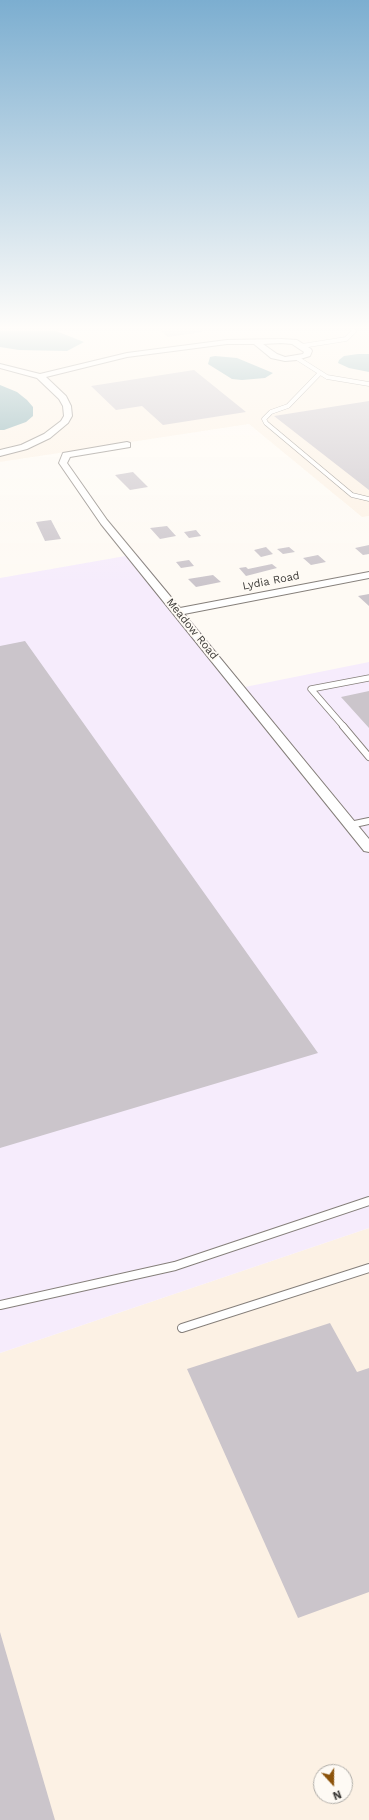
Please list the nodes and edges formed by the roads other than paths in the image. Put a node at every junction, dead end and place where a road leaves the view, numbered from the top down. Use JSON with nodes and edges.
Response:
{"nodes":[{"id":1,"x":68,"y":416,"type":"edge"},
{"id":2,"x":267,"y":416,"type":"edge"},
{"id":3,"x":127,"y":445,"type":"dead end"},
{"id":4,"x":0,"y":454,"type":"edge"},
{"id":5,"x":369,"y":499,"type":"edge"},
{"id":6,"x":369,"y":574,"type":"edge"},
{"id":7,"x":178,"y":612,"type":"junction"},
{"id":8,"x":369,"y":678,"type":"edge"},
{"id":9,"x":369,"y":757,"type":"edge"},
{"id":10,"x":369,"y":821,"type":"edge"},
{"id":11,"x":350,"y":825,"type":"junction"},
{"id":12,"x":369,"y":848,"type":"edge"},
{"id":13,"x":369,"y":1201,"type":"edge"},
{"id":14,"x":369,"y":1268,"type":"edge"},
{"id":15,"x":0,"y":1304,"type":"edge"},
{"id":16,"x":182,"y":1328,"type":"dead end"}],
"edges":[{"from":1,"to":4,"type":"street"},
{"from":2,"to":5,"type":"lane"},
{"from":3,"to":7,"type":"street","name":"Meadow Road"},
{"from":6,"to":7,"type":"street","name":"Lydia Road"},
{"from":7,"to":11,"type":"street","name":"Meadow Road"},
{"from":8,"to":9,"type":"lane"},
{"from":10,"to":11,"type":"lane"},
{"from":11,"to":12,"type":"street","name":"Meadow Road"},
{"from":13,"to":15,"type":"lane"},
{"from":14,"to":16,"type":"lane"}]}
